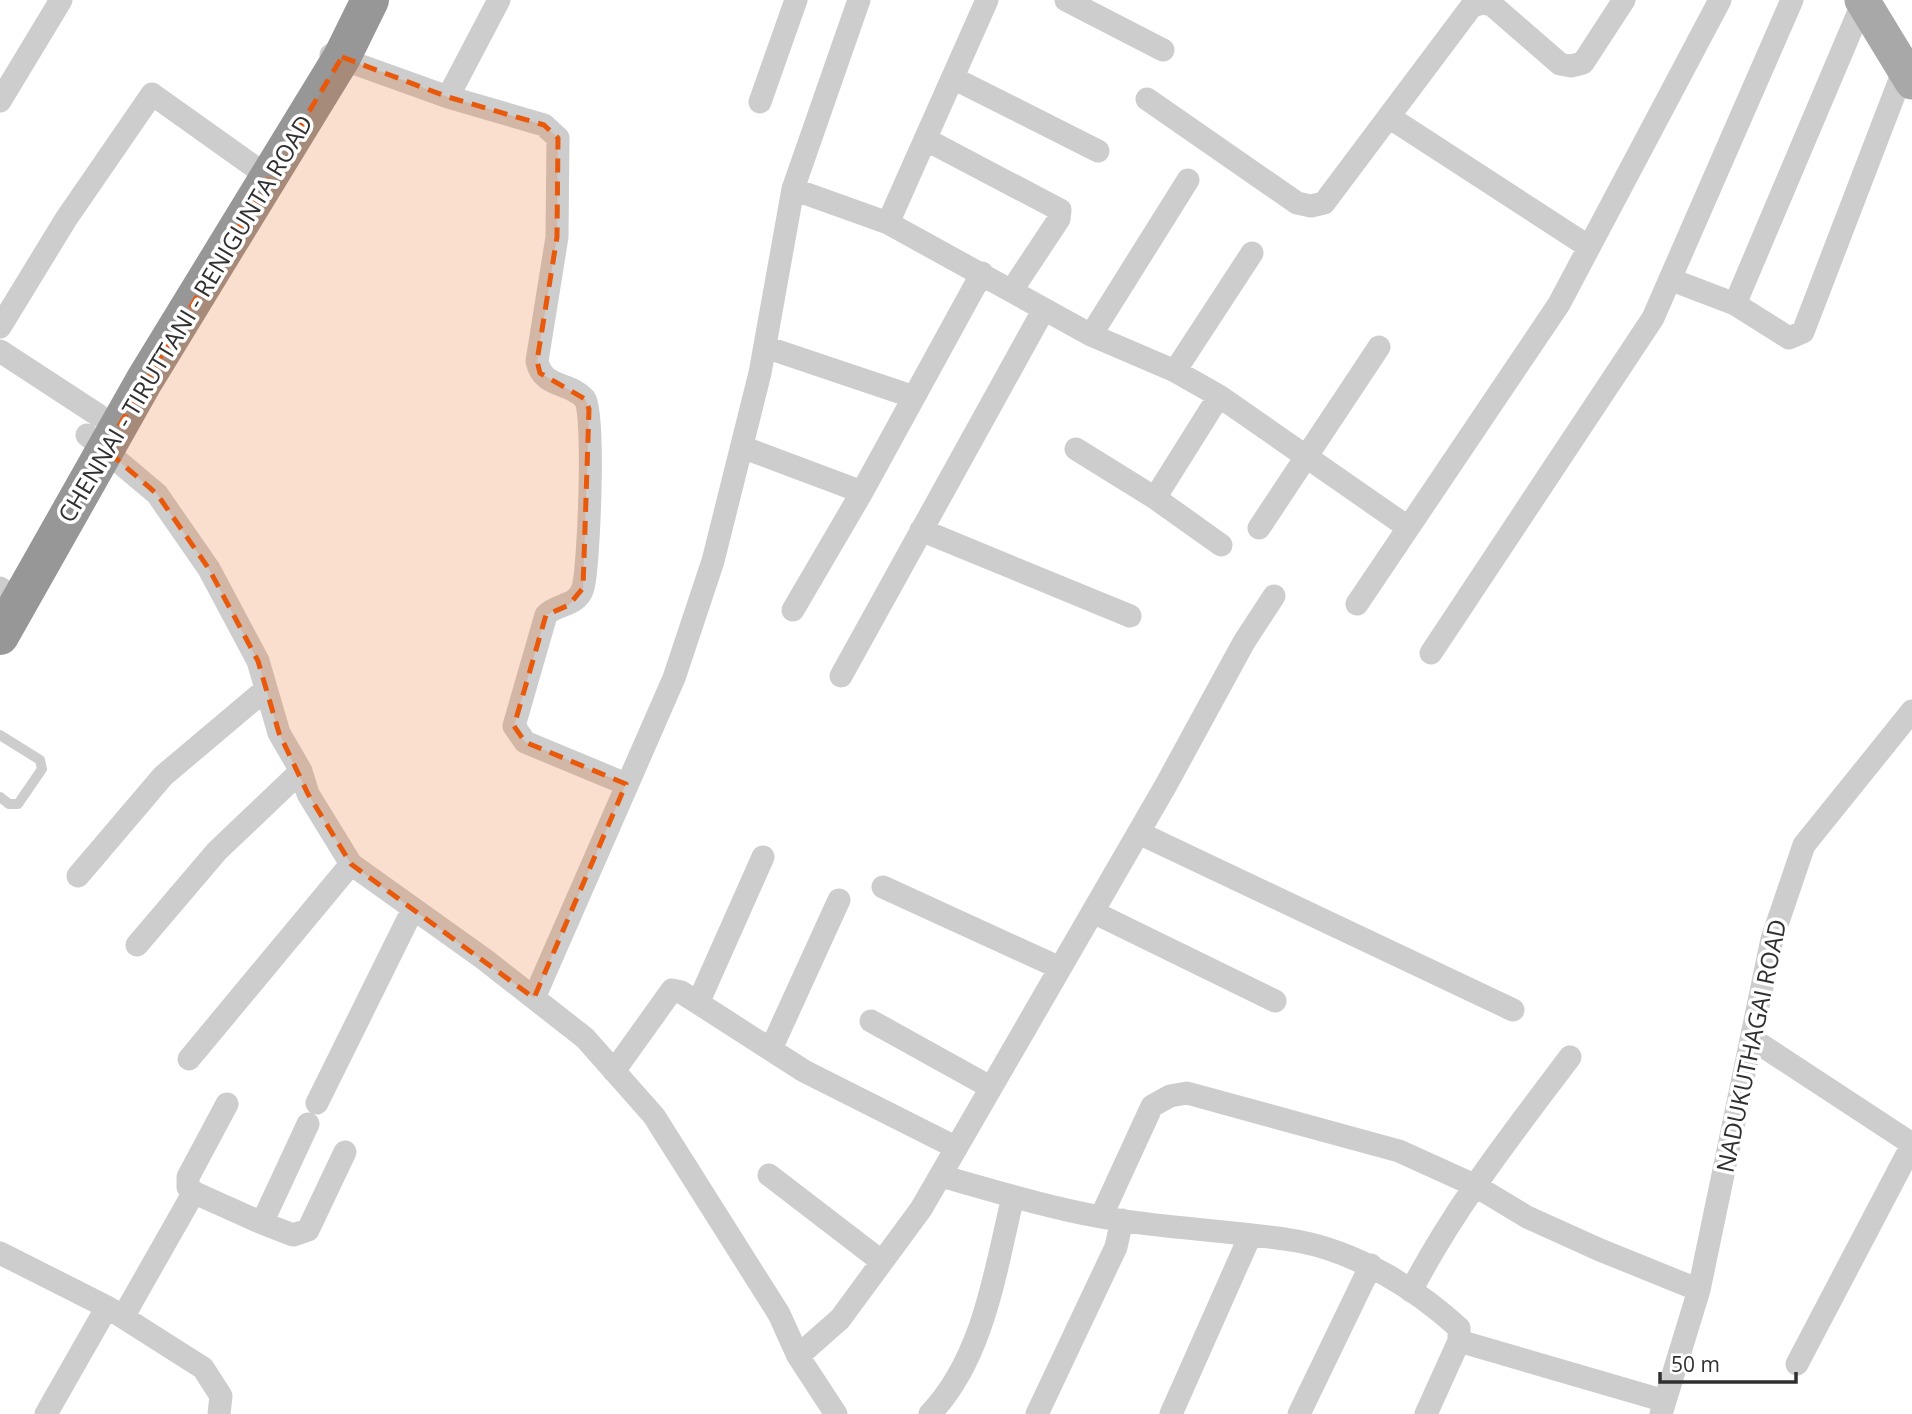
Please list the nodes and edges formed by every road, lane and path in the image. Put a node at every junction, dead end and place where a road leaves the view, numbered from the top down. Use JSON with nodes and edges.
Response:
{"nodes":[{"id":1,"x":61,"y":0,"type":"edge"},
{"id":2,"x":347,"y":0,"type":"edge"},
{"id":3,"x":370,"y":0,"type":"edge"},
{"id":4,"x":499,"y":0,"type":"edge"},
{"id":5,"x":796,"y":0,"type":"edge"},
{"id":6,"x":859,"y":0,"type":"edge"},
{"id":7,"x":987,"y":0,"type":"edge"},
{"id":8,"x":1066,"y":0,"type":"edge"},
{"id":9,"x":1625,"y":0,"type":"edge"},
{"id":10,"x":1720,"y":0,"type":"edge"},
{"id":11,"x":1792,"y":0,"type":"edge"},
{"id":12,"x":1863,"y":1,"type":"edge"},
{"id":13,"x":1163,"y":50,"type":"dead end"},
{"id":14,"x":332,"y":55,"type":"junction"},
{"id":15,"x":1908,"y":75,"type":"edge"},
{"id":16,"x":953,"y":78,"type":"junction"},
{"id":17,"x":448,"y":97,"type":"junction"},
{"id":18,"x":1147,"y":99,"type":"dead end"},
{"id":19,"x":0,"y":101,"type":"edge"},
{"id":20,"x":760,"y":102,"type":"dead end"},
{"id":21,"x":1389,"y":117,"type":"junction"},
{"id":22,"x":925,"y":139,"type":"junction"},
{"id":23,"x":1098,"y":151,"type":"dead end"},
{"id":24,"x":254,"y":166,"type":"junction"},
{"id":25,"x":1188,"y":180,"type":"dead end"},
{"id":26,"x":793,"y":189,"type":"junction"},
{"id":27,"x":888,"y":223,"type":"junction"},
{"id":28,"x":1589,"y":247,"type":"junction"},
{"id":29,"x":1252,"y":253,"type":"dead end"},
{"id":30,"x":982,"y":273,"type":"junction"},
{"id":31,"x":1672,"y":280,"type":"junction"},
{"id":32,"x":1012,"y":290,"type":"junction"},
{"id":33,"x":1735,"y":304,"type":"junction"},
{"id":34,"x":1044,"y":309,"type":"junction"},
{"id":35,"x":0,"y":327,"type":"edge"},
{"id":36,"x":1091,"y":335,"type":"junction"},
{"id":37,"x":765,"y":347,"type":"junction"},
{"id":38,"x":1379,"y":347,"type":"dead end"},
{"id":39,"x":0,"y":351,"type":"edge"},
{"id":40,"x":1174,"y":371,"type":"junction"},
{"id":41,"x":1219,"y":396,"type":"junction"},
{"id":42,"x":914,"y":397,"type":"junction"},
{"id":43,"x":97,"y":433,"type":"junction"},
{"id":44,"x":742,"y":447,"type":"junction"},
{"id":45,"x":1076,"y":449,"type":"dead end"},
{"id":46,"x":1306,"y":455,"type":"junction"},
{"id":47,"x":862,"y":492,"type":"junction"},
{"id":48,"x":1155,"y":498,"type":"junction"},
{"id":49,"x":1406,"y":526,"type":"junction"},
{"id":50,"x":1259,"y":528,"type":"dead end"},
{"id":51,"x":922,"y":530,"type":"junction"},
{"id":52,"x":1221,"y":545,"type":"dead end"},
{"id":53,"x":1,"y":591,"type":"edge"},
{"id":54,"x":1274,"y":596,"type":"dead end"},
{"id":55,"x":1357,"y":604,"type":"dead end"},
{"id":56,"x":793,"y":610,"type":"dead end"},
{"id":57,"x":1130,"y":616,"type":"dead end"},
{"id":58,"x":0,"y":636,"type":"edge"},
{"id":59,"x":1431,"y":653,"type":"dead end"},
{"id":60,"x":841,"y":676,"type":"dead end"},
{"id":61,"x":266,"y":690,"type":"junction"},
{"id":62,"x":1912,"y":711,"type":"edge"},
{"id":63,"x":0,"y":735,"type":"edge"},
{"id":64,"x":300,"y":771,"type":"junction"},
{"id":65,"x":626,"y":784,"type":"junction"},
{"id":66,"x":0,"y":797,"type":"edge"},
{"id":67,"x":1139,"y":832,"type":"junction"},
{"id":68,"x":763,"y":857,"type":"dead end"},
{"id":69,"x":351,"y":864,"type":"junction"},
{"id":70,"x":78,"y":876,"type":"dead end"},
{"id":71,"x":883,"y":887,"type":"dead end"},
{"id":72,"x":839,"y":900,"type":"dead end"},
{"id":73,"x":412,"y":911,"type":"junction"},
{"id":74,"x":1093,"y":912,"type":"junction"},
{"id":75,"x":137,"y":945,"type":"dead end"},
{"id":76,"x":1060,"y":968,"type":"junction"},
{"id":77,"x":534,"y":998,"type":"junction"},
{"id":78,"x":699,"y":1001,"type":"junction"},
{"id":79,"x":1275,"y":1001,"type":"dead end"},
{"id":80,"x":1513,"y":1010,"type":"dead end"},
{"id":81,"x":870,"y":1021,"type":"dead end"},
{"id":82,"x":1752,"y":1039,"type":"junction"},
{"id":83,"x":771,"y":1049,"type":"junction"},
{"id":84,"x":1570,"y":1057,"type":"dead end"},
{"id":85,"x":190,"y":1059,"type":"dead end"},
{"id":86,"x":614,"y":1071,"type":"junction"},
{"id":87,"x":990,"y":1087,"type":"junction"},
{"id":88,"x":317,"y":1103,"type":"dead end"},
{"id":89,"x":227,"y":1104,"type":"dead end"},
{"id":90,"x":308,"y":1124,"type":"dead end"},
{"id":91,"x":1912,"y":1145,"type":"edge"},
{"id":92,"x":955,"y":1147,"type":"junction"},
{"id":93,"x":345,"y":1152,"type":"dead end"},
{"id":94,"x":769,"y":1175,"type":"dead end"},
{"id":95,"x":941,"y":1175,"type":"junction"},
{"id":96,"x":1474,"y":1185,"type":"junction"},
{"id":97,"x":194,"y":1192,"type":"junction"},
{"id":98,"x":1013,"y":1197,"type":"junction"},
{"id":99,"x":1112,"y":1219,"type":"junction"},
{"id":100,"x":262,"y":1223,"type":"junction"},
{"id":101,"x":1250,"y":1236,"type":"junction"},
{"id":102,"x":0,"y":1252,"type":"edge"},
{"id":103,"x":881,"y":1261,"type":"junction"},
{"id":104,"x":1371,"y":1265,"type":"junction"},
{"id":105,"x":1699,"y":1290,"type":"junction"},
{"id":106,"x":1411,"y":1291,"type":"junction"},
{"id":107,"x":115,"y":1312,"type":"junction"},
{"id":108,"x":1459,"y":1342,"type":"junction"},
{"id":109,"x":798,"y":1356,"type":"junction"},
{"id":110,"x":1797,"y":1364,"type":"dead end"},
{"id":111,"x":1663,"y":1408,"type":"edge"},
{"id":112,"x":46,"y":1414,"type":"edge"},
{"id":113,"x":219,"y":1414,"type":"edge"},
{"id":114,"x":836,"y":1414,"type":"edge"},
{"id":115,"x":930,"y":1414,"type":"edge"},
{"id":116,"x":1037,"y":1414,"type":"edge"},
{"id":117,"x":1171,"y":1414,"type":"edge"},
{"id":118,"x":1298,"y":1414,"type":"edge"},
{"id":119,"x":1426,"y":1414,"type":"edge"}],
"edges":[{"from":1,"to":19,"type":"street"},
{"from":2,"to":14,"type":"highway","name":"CHENNAI - TIRUTTANI - RENIGUNTA ROAD"},
{"from":3,"to":14,"type":"highway","name":"CHENNAI - TIRUTTANI - RENIGUNTA ROAD"},
{"from":4,"to":17,"type":"street"},
{"from":5,"to":20,"type":"street"},
{"from":6,"to":26,"type":"street"},
{"from":7,"to":16,"type":"street"},
{"from":8,"to":13,"type":"street"},
{"from":9,"to":21,"type":"street"},
{"from":10,"to":28,"type":"street"},
{"from":11,"to":31,"type":"street"},
{"from":12,"to":15,"type":"main road"},
{"from":12,"to":33,"type":"street"},
{"from":14,"to":17,"type":"street"},
{"from":14,"to":24,"type":"highway","name":"CHENNAI - TIRUTTANI - RENIGUNTA ROAD"},
{"from":14,"to":43,"type":"highway","name":"CHENNAI - TIRUTTANI - RENIGUNTA ROAD"},
{"from":15,"to":33,"type":"street"},
{"from":16,"to":22,"type":"street"},
{"from":16,"to":23,"type":"street"},
{"from":17,"to":65,"type":"street"},
{"from":18,"to":21,"type":"street"},
{"from":21,"to":28,"type":"street"},
{"from":22,"to":27,"type":"street"},
{"from":22,"to":32,"type":"street"},
{"from":24,"to":35,"type":"street"},
{"from":24,"to":43,"type":"highway","name":"CHENNAI - TIRUTTANI - RENIGUNTA ROAD"},
{"from":25,"to":36,"type":"street"},
{"from":26,"to":27,"type":"street"},
{"from":26,"to":37,"type":"street"},
{"from":27,"to":30,"type":"street"},
{"from":28,"to":49,"type":"street"},
{"from":29,"to":40,"type":"street"},
{"from":30,"to":32,"type":"street"},
{"from":30,"to":42,"type":"street"},
{"from":31,"to":33,"type":"street"},
{"from":31,"to":59,"type":"street"},
{"from":32,"to":34,"type":"street"},
{"from":34,"to":36,"type":"street"},
{"from":34,"to":51,"type":"street"},
{"from":36,"to":40,"type":"street"},
{"from":37,"to":42,"type":"street"},
{"from":37,"to":44,"type":"street"},
{"from":38,"to":46,"type":"street"},
{"from":39,"to":43,"type":"street"},
{"from":40,"to":41,"type":"street"},
{"from":41,"to":46,"type":"street"},
{"from":41,"to":48,"type":"street"},
{"from":42,"to":47,"type":"street"},
{"from":43,"to":53,"type":"highway","name":"CHENNAI - TIRUTTANI - RENIGUNTA ROAD"},
{"from":43,"to":58,"type":"highway","name":"CHENNAI - TIRUTTANI - RENIGUNTA ROAD"},
{"from":43,"to":61,"type":"street"},
{"from":44,"to":47,"type":"street"},
{"from":44,"to":65,"type":"street"},
{"from":45,"to":48,"type":"street"},
{"from":46,"to":49,"type":"street"},
{"from":46,"to":50,"type":"street"},
{"from":47,"to":56,"type":"street"},
{"from":48,"to":52,"type":"street"},
{"from":49,"to":55,"type":"street"},
{"from":51,"to":57,"type":"street"},
{"from":51,"to":60,"type":"street"},
{"from":54,"to":67,"type":"street"},
{"from":61,"to":64,"type":"street"},
{"from":61,"to":70,"type":"street"},
{"from":62,"to":82,"type":"street","name":"NADUKUTHAGAI ROAD"},
{"from":63,"to":66,"type":"lane"},
{"from":64,"to":69,"type":"street"},
{"from":64,"to":75,"type":"street"},
{"from":65,"to":77,"type":"street"},
{"from":67,"to":74,"type":"street"},
{"from":67,"to":80,"type":"street"},
{"from":68,"to":78,"type":"street"},
{"from":69,"to":73,"type":"street"},
{"from":69,"to":85,"type":"street"},
{"from":71,"to":76,"type":"street"},
{"from":72,"to":83,"type":"street"},
{"from":73,"to":77,"type":"street"},
{"from":73,"to":88,"type":"street"},
{"from":74,"to":76,"type":"street"},
{"from":74,"to":79,"type":"street"},
{"from":76,"to":87,"type":"street"},
{"from":77,"to":86,"type":"street"},
{"from":78,"to":83,"type":"street"},
{"from":78,"to":86,"type":"street"},
{"from":81,"to":87,"type":"street"},
{"from":82,"to":91,"type":"street"},
{"from":82,"to":105,"type":"street","name":"NADUKUTHAGAI ROAD"},
{"from":83,"to":92,"type":"street"},
{"from":84,"to":96,"type":"street"},
{"from":86,"to":109,"type":"street"},
{"from":87,"to":92,"type":"street"},
{"from":89,"to":97,"type":"street"},
{"from":90,"to":100,"type":"street"},
{"from":91,"to":110,"type":"street"},
{"from":92,"to":95,"type":"street"},
{"from":93,"to":100,"type":"street"},
{"from":94,"to":103,"type":"street"},
{"from":95,"to":98,"type":"street"},
{"from":95,"to":103,"type":"street"},
{"from":96,"to":99,"type":"street"},
{"from":96,"to":105,"type":"street"},
{"from":96,"to":106,"type":"street"},
{"from":97,"to":100,"type":"street"},
{"from":97,"to":107,"type":"street"},
{"from":98,"to":99,"type":"street"},
{"from":98,"to":115,"type":"street"},
{"from":99,"to":101,"type":"street"},
{"from":99,"to":116,"type":"street"},
{"from":101,"to":104,"type":"street"},
{"from":101,"to":117,"type":"street"},
{"from":102,"to":107,"type":"street"},
{"from":103,"to":109,"type":"street"},
{"from":104,"to":106,"type":"street"},
{"from":104,"to":118,"type":"street"},
{"from":105,"to":111,"type":"street","name":"NADUKUTHAGAI ROAD"},
{"from":106,"to":108,"type":"street"},
{"from":107,"to":112,"type":"street"},
{"from":107,"to":113,"type":"street"},
{"from":108,"to":111,"type":"street"},
{"from":108,"to":119,"type":"street"},
{"from":109,"to":114,"type":"street"}]}
